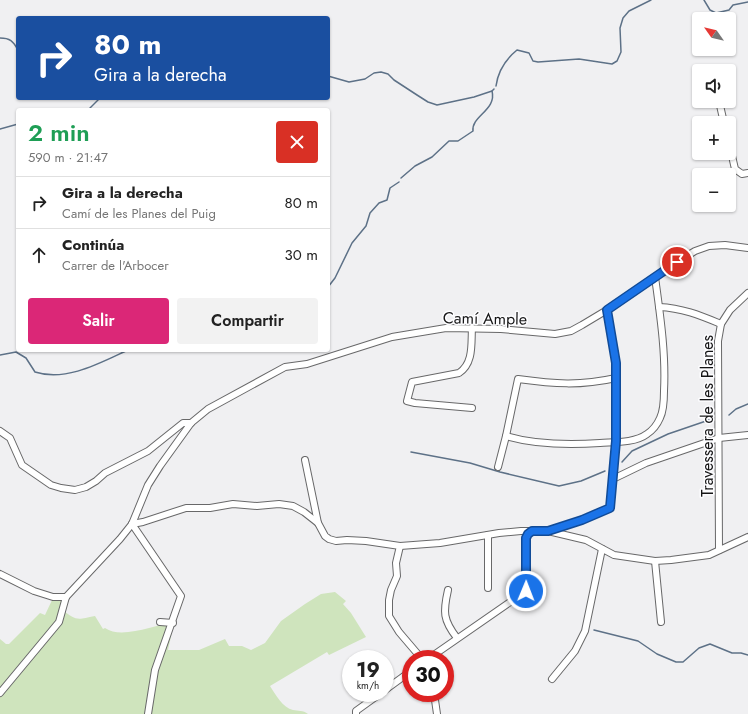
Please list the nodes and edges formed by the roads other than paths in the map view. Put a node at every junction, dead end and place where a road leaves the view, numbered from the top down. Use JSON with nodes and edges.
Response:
{"nodes":[{"id":1,"x":733,"y":160,"type":"edge"},
{"id":2,"x":748,"y":173,"type":"edge"},
{"id":3,"x":748,"y":248,"type":"edge"},
{"id":4,"x":655,"y":277,"type":"junction"},
{"id":5,"x":748,"y":293,"type":"edge"},
{"id":6,"x":659,"y":307,"type":"junction"},
{"id":7,"x":607,"y":310,"type":"junction"},
{"id":8,"x":721,"y":324,"type":"junction"},
{"id":9,"x":472,"y":328,"type":"junction"},
{"id":10,"x":616,"y":378,"type":"junction"},
{"id":11,"x":472,"y":408,"type":"dead end"},
{"id":12,"x":191,"y":423,"type":"junction"},
{"id":13,"x":0,"y":431,"type":"edge"},
{"id":14,"x":748,"y":435,"type":"edge"},
{"id":15,"x":506,"y":436,"type":"junction"},
{"id":16,"x":719,"y":438,"type":"junction"},
{"id":17,"x":616,"y":441,"type":"junction"},
{"id":18,"x":305,"y":460,"type":"dead end"},
{"id":19,"x":498,"y":467,"type":"dead end"},
{"id":20,"x":613,"y":479,"type":"junction"},
{"id":21,"x":318,"y":523,"type":"junction"},
{"id":22,"x":132,"y":524,"type":"junction"},
{"id":23,"x":532,"y":531,"type":"junction"},
{"id":24,"x":548,"y":531,"type":"junction"},
{"id":25,"x":488,"y":534,"type":"junction"},
{"id":26,"x":748,"y":537,"type":"edge"},
{"id":27,"x":400,"y":546,"type":"junction"},
{"id":28,"x":602,"y":549,"type":"junction"},
{"id":29,"x":719,"y":550,"type":"junction"},
{"id":30,"x":655,"y":561,"type":"junction"},
{"id":31,"x":0,"y":574,"type":"edge"},
{"id":32,"x":488,"y":588,"type":"dead end"},
{"id":33,"x":448,"y":590,"type":"dead end"},
{"id":34,"x":66,"y":598,"type":"junction"},
{"id":35,"x":160,"y":622,"type":"dead end"},
{"id":36,"x":661,"y":622,"type":"dead end"},
{"id":37,"x":173,"y":623,"type":"junction"},
{"id":38,"x":457,"y":638,"type":"junction"},
{"id":39,"x":414,"y":650,"type":"edge"},
{"id":40,"x":440,"y":650,"type":"edge"},
{"id":41,"x":552,"y":679,"type":"dead end"},
{"id":42,"x":0,"y":693,"type":"edge"},
{"id":43,"x":368,"y":702,"type":"edge"},
{"id":44,"x":435,"y":702,"type":"edge"},
{"id":45,"x":148,"y":714,"type":"edge"},
{"id":46,"x":356,"y":714,"type":"edge"},
{"id":47,"x":436,"y":714,"type":"edge"}],
"edges":[{"from":1,"to":2,"type":"street"},
{"from":3,"to":4,"type":"street","name":"Camí Ample"},
{"from":4,"to":6,"type":"street"},
{"from":4,"to":7,"type":"street","name":"Camí Ample"},
{"from":5,"to":8,"type":"street","name":"Travessera de les Planes"},
{"from":6,"to":8,"type":"street"},
{"from":6,"to":17,"type":"street"},
{"from":7,"to":9,"type":"street","name":"Camí Ample"},
{"from":7,"to":10,"type":"street"},
{"from":8,"to":16,"type":"street","name":"Travessera de les Planes"},
{"from":9,"to":11,"type":"street"},
{"from":9,"to":12,"type":"street","name":"Camí Ample"},
{"from":10,"to":15,"type":"street"},
{"from":10,"to":17,"type":"street"},
{"from":12,"to":13,"type":"street"},
{"from":12,"to":22,"type":"street","name":"Camí Ample"},
{"from":14,"to":16,"type":"street"},
{"from":15,"to":17,"type":"street"},
{"from":15,"to":19,"type":"street"},
{"from":16,"to":20,"type":"street"},
{"from":16,"to":29,"type":"street","name":"Travessera de les Planes"},
{"from":17,"to":20,"type":"street"},
{"from":18,"to":21,"type":"street"},
{"from":20,"to":24,"type":"street"},
{"from":21,"to":22,"type":"street"},
{"from":21,"to":27,"type":"street"},
{"from":22,"to":34,"type":"street","name":"Camí Ample"},
{"from":22,"to":37,"type":"street"},
{"from":23,"to":24,"type":"street"},
{"from":23,"to":25,"type":"street"},
{"from":23,"to":38,"type":"street"},
{"from":24,"to":28,"type":"street"},
{"from":25,"to":27,"type":"street"},
{"from":25,"to":32,"type":"street"},
{"from":26,"to":29,"type":"street"},
{"from":27,"to":39,"type":"street"},
{"from":28,"to":30,"type":"street"},
{"from":28,"to":41,"type":"street"},
{"from":29,"to":30,"type":"street"},
{"from":30,"to":36,"type":"street"},
{"from":31,"to":34,"type":"street"},
{"from":33,"to":38,"type":"street"},
{"from":34,"to":42,"type":"street"},
{"from":35,"to":37,"type":"street"},
{"from":37,"to":45,"type":"street"},
{"from":38,"to":40,"type":"street"},
{"from":43,"to":46,"type":"street"},
{"from":44,"to":47,"type":"street"}]}
